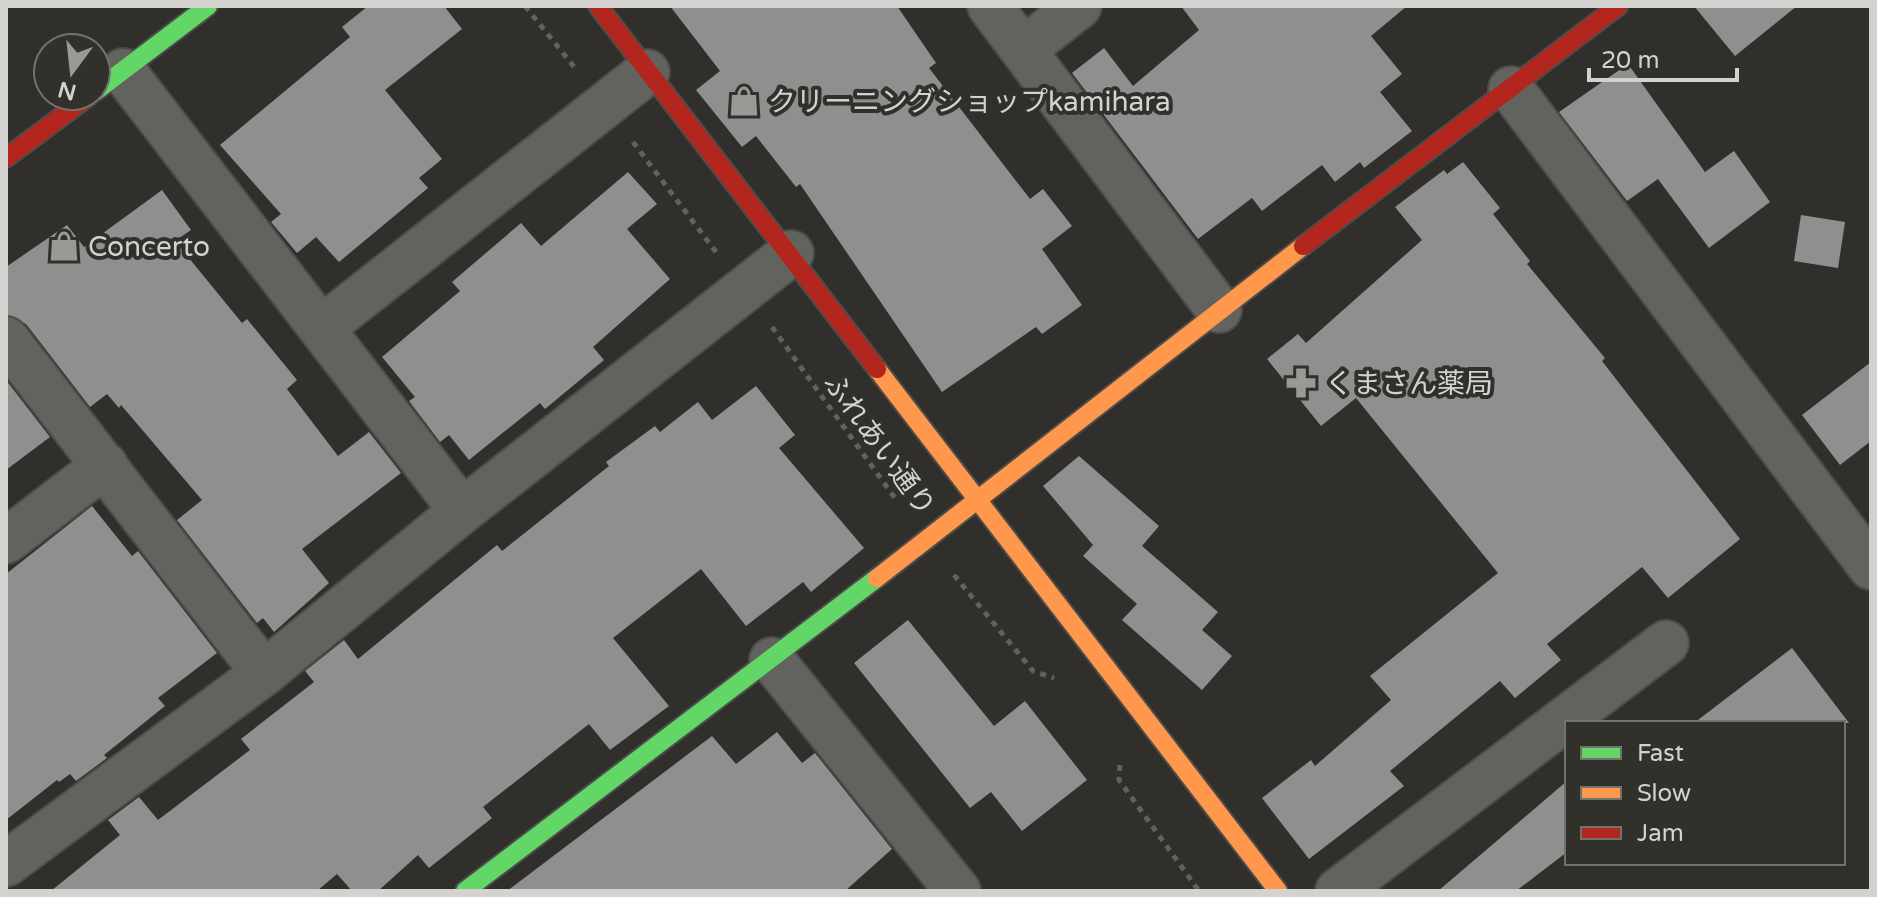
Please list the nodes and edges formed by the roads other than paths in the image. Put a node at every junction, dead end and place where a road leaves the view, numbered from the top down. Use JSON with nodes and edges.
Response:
{"nodes":[{"id":1,"x":208,"y":6,"type":"edge"},
{"id":2,"x":598,"y":6,"type":"edge"},
{"id":3,"x":990,"y":6,"type":"edge"},
{"id":4,"x":1079,"y":6,"type":"edge"},
{"id":5,"x":1618,"y":6,"type":"edge"},
{"id":6,"x":1024,"y":49,"type":"junction"},
{"id":7,"x":647,"y":72,"type":"junction"},
{"id":8,"x":112,"y":79,"type":"edge"},
{"id":9,"x":1511,"y":89,"type":"junction"},
{"id":10,"x":112,"y":96,"type":"edge"},
{"id":11,"x":68,"y":112,"type":"edge"},
{"id":12,"x":6,"y":158,"type":"edge"},
{"id":13,"x":791,"y":253,"type":"junction"},
{"id":14,"x":1219,"y":310,"type":"junction"},
{"id":15,"x":323,"y":327,"type":"junction"},
{"id":16,"x":6,"y":339,"type":"edge"},
{"id":17,"x":105,"y":465,"type":"junction"},
{"id":18,"x":977,"y":498,"type":"junction"},
{"id":19,"x":462,"y":511,"type":"junction"},
{"id":20,"x":6,"y":541,"type":"edge"},
{"id":21,"x":1871,"y":567,"type":"edge"},
{"id":22,"x":1666,"y":643,"type":"dead end"},
{"id":23,"x":772,"y":660,"type":"junction"},
{"id":24,"x":264,"y":673,"type":"junction"},
{"id":25,"x":6,"y":864,"type":"edge"},
{"id":26,"x":1269,"y":888,"type":"edge"},
{"id":27,"x":465,"y":891,"type":"edge"},
{"id":28,"x":958,"y":891,"type":"edge"},
{"id":29,"x":1338,"y":891,"type":"edge"}],
"edges":[{"from":1,"to":8,"type":"street"},
{"from":2,"to":7,"type":"street"},
{"from":3,"to":6,"type":"street"},
{"from":4,"to":6,"type":"street"},
{"from":5,"to":9,"type":"street"},
{"from":6,"to":14,"type":"street"},
{"from":7,"to":13,"type":"street"},
{"from":7,"to":15,"type":"street"},
{"from":9,"to":14,"type":"street"},
{"from":9,"to":21,"type":"street"},
{"from":10,"to":15,"type":"street"},
{"from":11,"to":12,"type":"street"},
{"from":13,"to":18,"type":"street"},
{"from":13,"to":19,"type":"street"},
{"from":14,"to":18,"type":"street"},
{"from":15,"to":19,"type":"street"},
{"from":16,"to":17,"type":"street"},
{"from":17,"to":20,"type":"street"},
{"from":17,"to":24,"type":"street"},
{"from":18,"to":23,"type":"street"},
{"from":18,"to":26,"type":"street"},
{"from":19,"to":24,"type":"street"},
{"from":22,"to":29,"type":"street"},
{"from":23,"to":27,"type":"street"},
{"from":23,"to":28,"type":"street"},
{"from":24,"to":25,"type":"street"}]}
